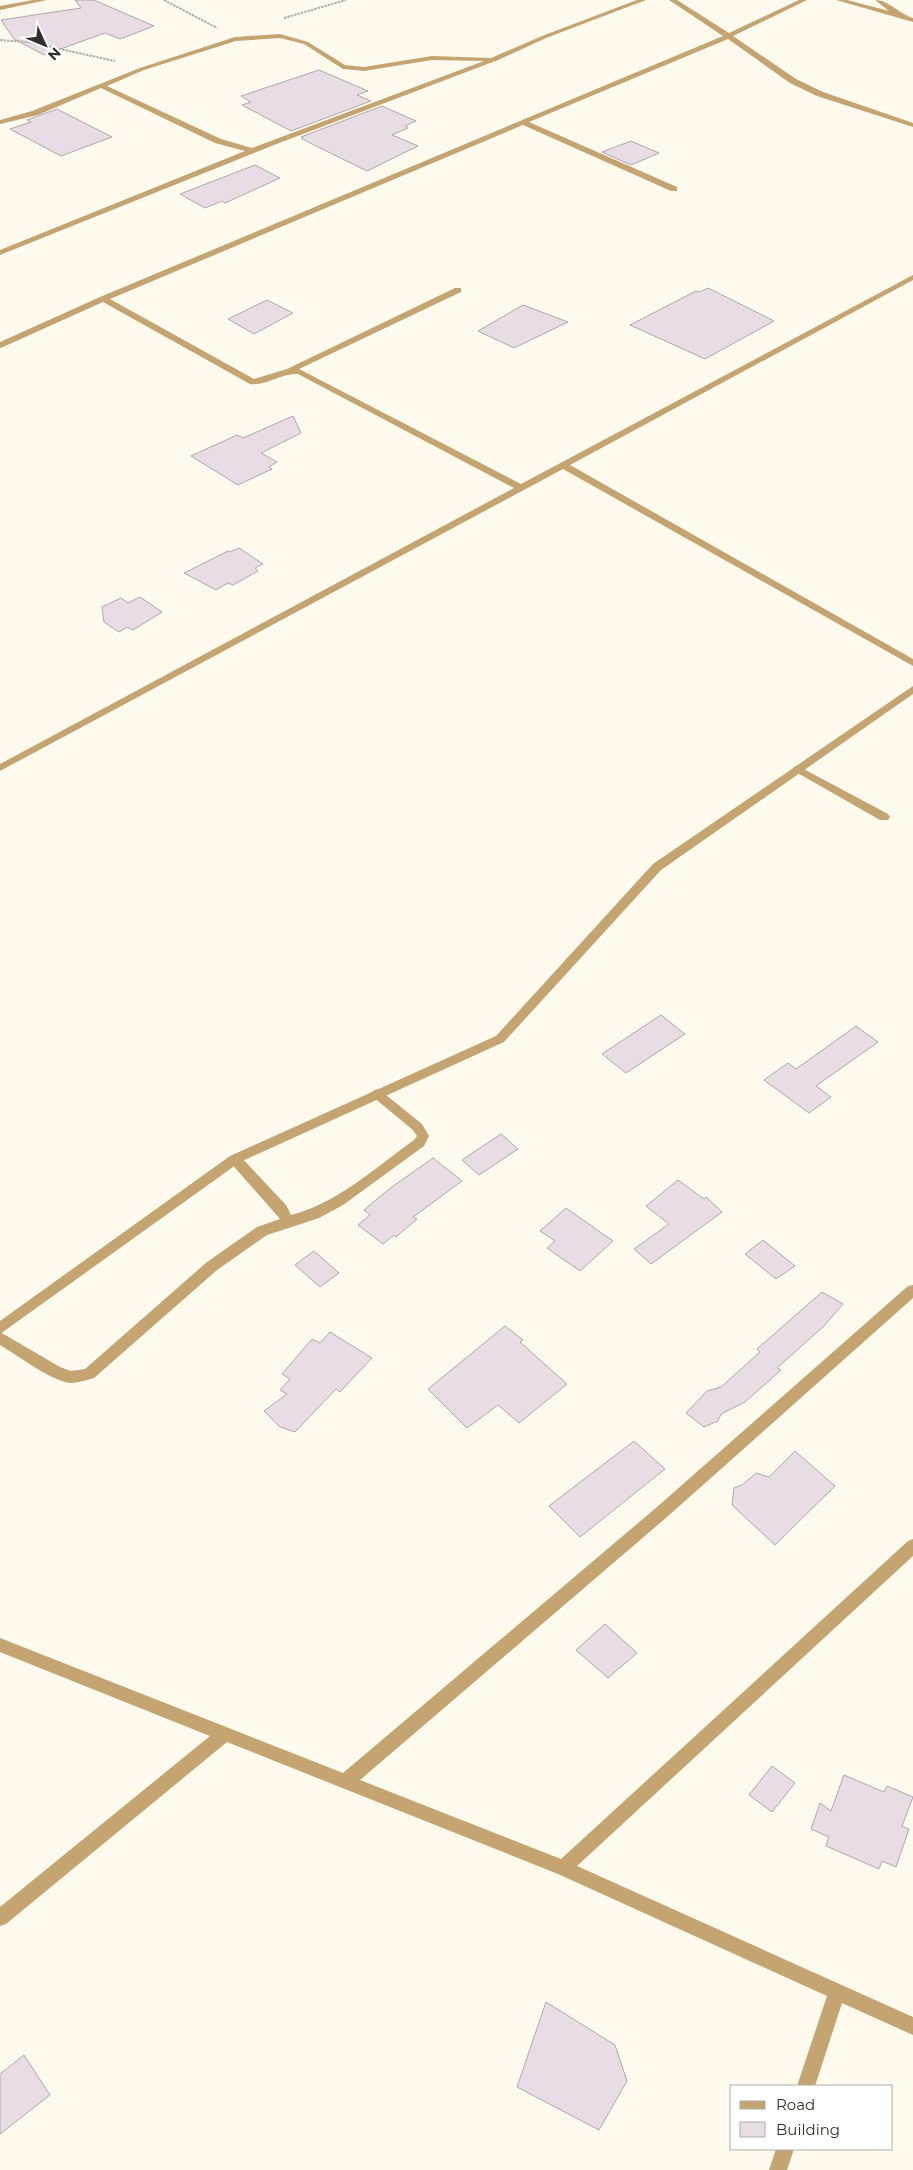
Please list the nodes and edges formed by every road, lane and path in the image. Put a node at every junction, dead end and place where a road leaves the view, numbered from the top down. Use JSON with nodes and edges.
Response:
{"nodes":[{"id":1,"x":44,"y":0,"type":"edge"},
{"id":2,"x":164,"y":0,"type":"edge"},
{"id":3,"x":346,"y":0,"type":"edge"},
{"id":4,"x":644,"y":0,"type":"edge"},
{"id":5,"x":672,"y":0,"type":"edge"},
{"id":6,"x":804,"y":0,"type":"edge"},
{"id":7,"x":839,"y":0,"type":"edge"},
{"id":8,"x":878,"y":0,"type":"edge"},
{"id":9,"x":0,"y":8,"type":"edge"},
{"id":10,"x":900,"y":16,"type":"junction"},
{"id":11,"x":283,"y":19,"type":"dead end"},
{"id":12,"x":913,"y":20,"type":"edge"},
{"id":13,"x":222,"y":31,"type":"dead end"},
{"id":14,"x":728,"y":36,"type":"junction"},
{"id":15,"x":0,"y":40,"type":"edge"},
{"id":16,"x":496,"y":59,"type":"junction"},
{"id":17,"x":142,"y":69,"type":"junction"},
{"id":18,"x":102,"y":86,"type":"junction"},
{"id":19,"x":0,"y":122,"type":"edge"},
{"id":20,"x":522,"y":122,"type":"junction"},
{"id":21,"x":913,"y":125,"type":"edge"},
{"id":22,"x":253,"y":151,"type":"junction"},
{"id":23,"x":674,"y":189,"type":"dead end"},
{"id":24,"x":0,"y":253,"type":"edge"},
{"id":25,"x":913,"y":277,"type":"edge"},
{"id":26,"x":458,"y":290,"type":"dead end"},
{"id":27,"x":103,"y":299,"type":"junction"},
{"id":28,"x":0,"y":345,"type":"edge"},
{"id":29,"x":288,"y":371,"type":"junction"},
{"id":30,"x":564,"y":466,"type":"junction"},
{"id":31,"x":521,"y":488,"type":"junction"},
{"id":32,"x":913,"y":663,"type":"edge"},
{"id":33,"x":913,"y":689,"type":"edge"},
{"id":34,"x":0,"y":768,"type":"edge"},
{"id":35,"x":798,"y":769,"type":"junction"},
{"id":36,"x":884,"y":817,"type":"dead end"},
{"id":37,"x":377,"y":1094,"type":"junction"},
{"id":38,"x":235,"y":1158,"type":"junction"},
{"id":39,"x":288,"y":1221,"type":"junction"},
{"id":40,"x":913,"y":1290,"type":"edge"},
{"id":41,"x":0,"y":1328,"type":"edge"},
{"id":42,"x":0,"y":1338,"type":"edge"},
{"id":43,"x":913,"y":1546,"type":"edge"},
{"id":44,"x":0,"y":1645,"type":"edge"},
{"id":45,"x":226,"y":1733,"type":"junction"},
{"id":46,"x":345,"y":1782,"type":"junction"},
{"id":47,"x":562,"y":1868,"type":"junction"},
{"id":48,"x":0,"y":1918,"type":"edge"},
{"id":49,"x":837,"y":1992,"type":"junction"},
{"id":50,"x":913,"y":2026,"type":"edge"},
{"id":51,"x":806,"y":2085,"type":"edge"},
{"id":52,"x":785,"y":2150,"type":"edge"},
{"id":53,"x":778,"y":2170,"type":"edge"}],
"edges":[{"from":1,"to":9,"type":"street"},
{"from":2,"to":13,"type":"path"},
{"from":3,"to":11,"type":"path"},
{"from":4,"to":16,"type":"street"},
{"from":5,"to":14,"type":"street"},
{"from":6,"to":14,"type":"street"},
{"from":7,"to":10,"type":"street"},
{"from":8,"to":10,"type":"street"},
{"from":10,"to":12,"type":"street"},
{"from":14,"to":20,"type":"street"},
{"from":14,"to":21,"type":"street"},
{"from":15,"to":17,"type":"path"},
{"from":16,"to":17,"type":"street"},
{"from":16,"to":22,"type":"street"},
{"from":17,"to":18,"type":"street"},
{"from":18,"to":19,"type":"street"},
{"from":18,"to":22,"type":"street"},
{"from":20,"to":23,"type":"street"},
{"from":20,"to":27,"type":"street"},
{"from":22,"to":24,"type":"street"},
{"from":25,"to":30,"type":"street"},
{"from":26,"to":29,"type":"street"},
{"from":27,"to":28,"type":"street"},
{"from":27,"to":29,"type":"street"},
{"from":29,"to":31,"type":"street"},
{"from":30,"to":31,"type":"street"},
{"from":30,"to":32,"type":"street"},
{"from":31,"to":34,"type":"street"},
{"from":33,"to":35,"type":"street"},
{"from":35,"to":36,"type":"street"},
{"from":35,"to":37,"type":"street"},
{"from":37,"to":38,"type":"street"},
{"from":37,"to":39,"type":"street"},
{"from":38,"to":39,"type":"street"},
{"from":38,"to":41,"type":"street"},
{"from":39,"to":42,"type":"street"},
{"from":40,"to":46,"type":"street"},
{"from":43,"to":47,"type":"street"},
{"from":44,"to":45,"type":"street"},
{"from":45,"to":46,"type":"street"},
{"from":45,"to":48,"type":"street"},
{"from":46,"to":47,"type":"street"},
{"from":47,"to":49,"type":"street"},
{"from":49,"to":50,"type":"street"},
{"from":49,"to":51,"type":"street"},
{"from":52,"to":53,"type":"street"}]}
